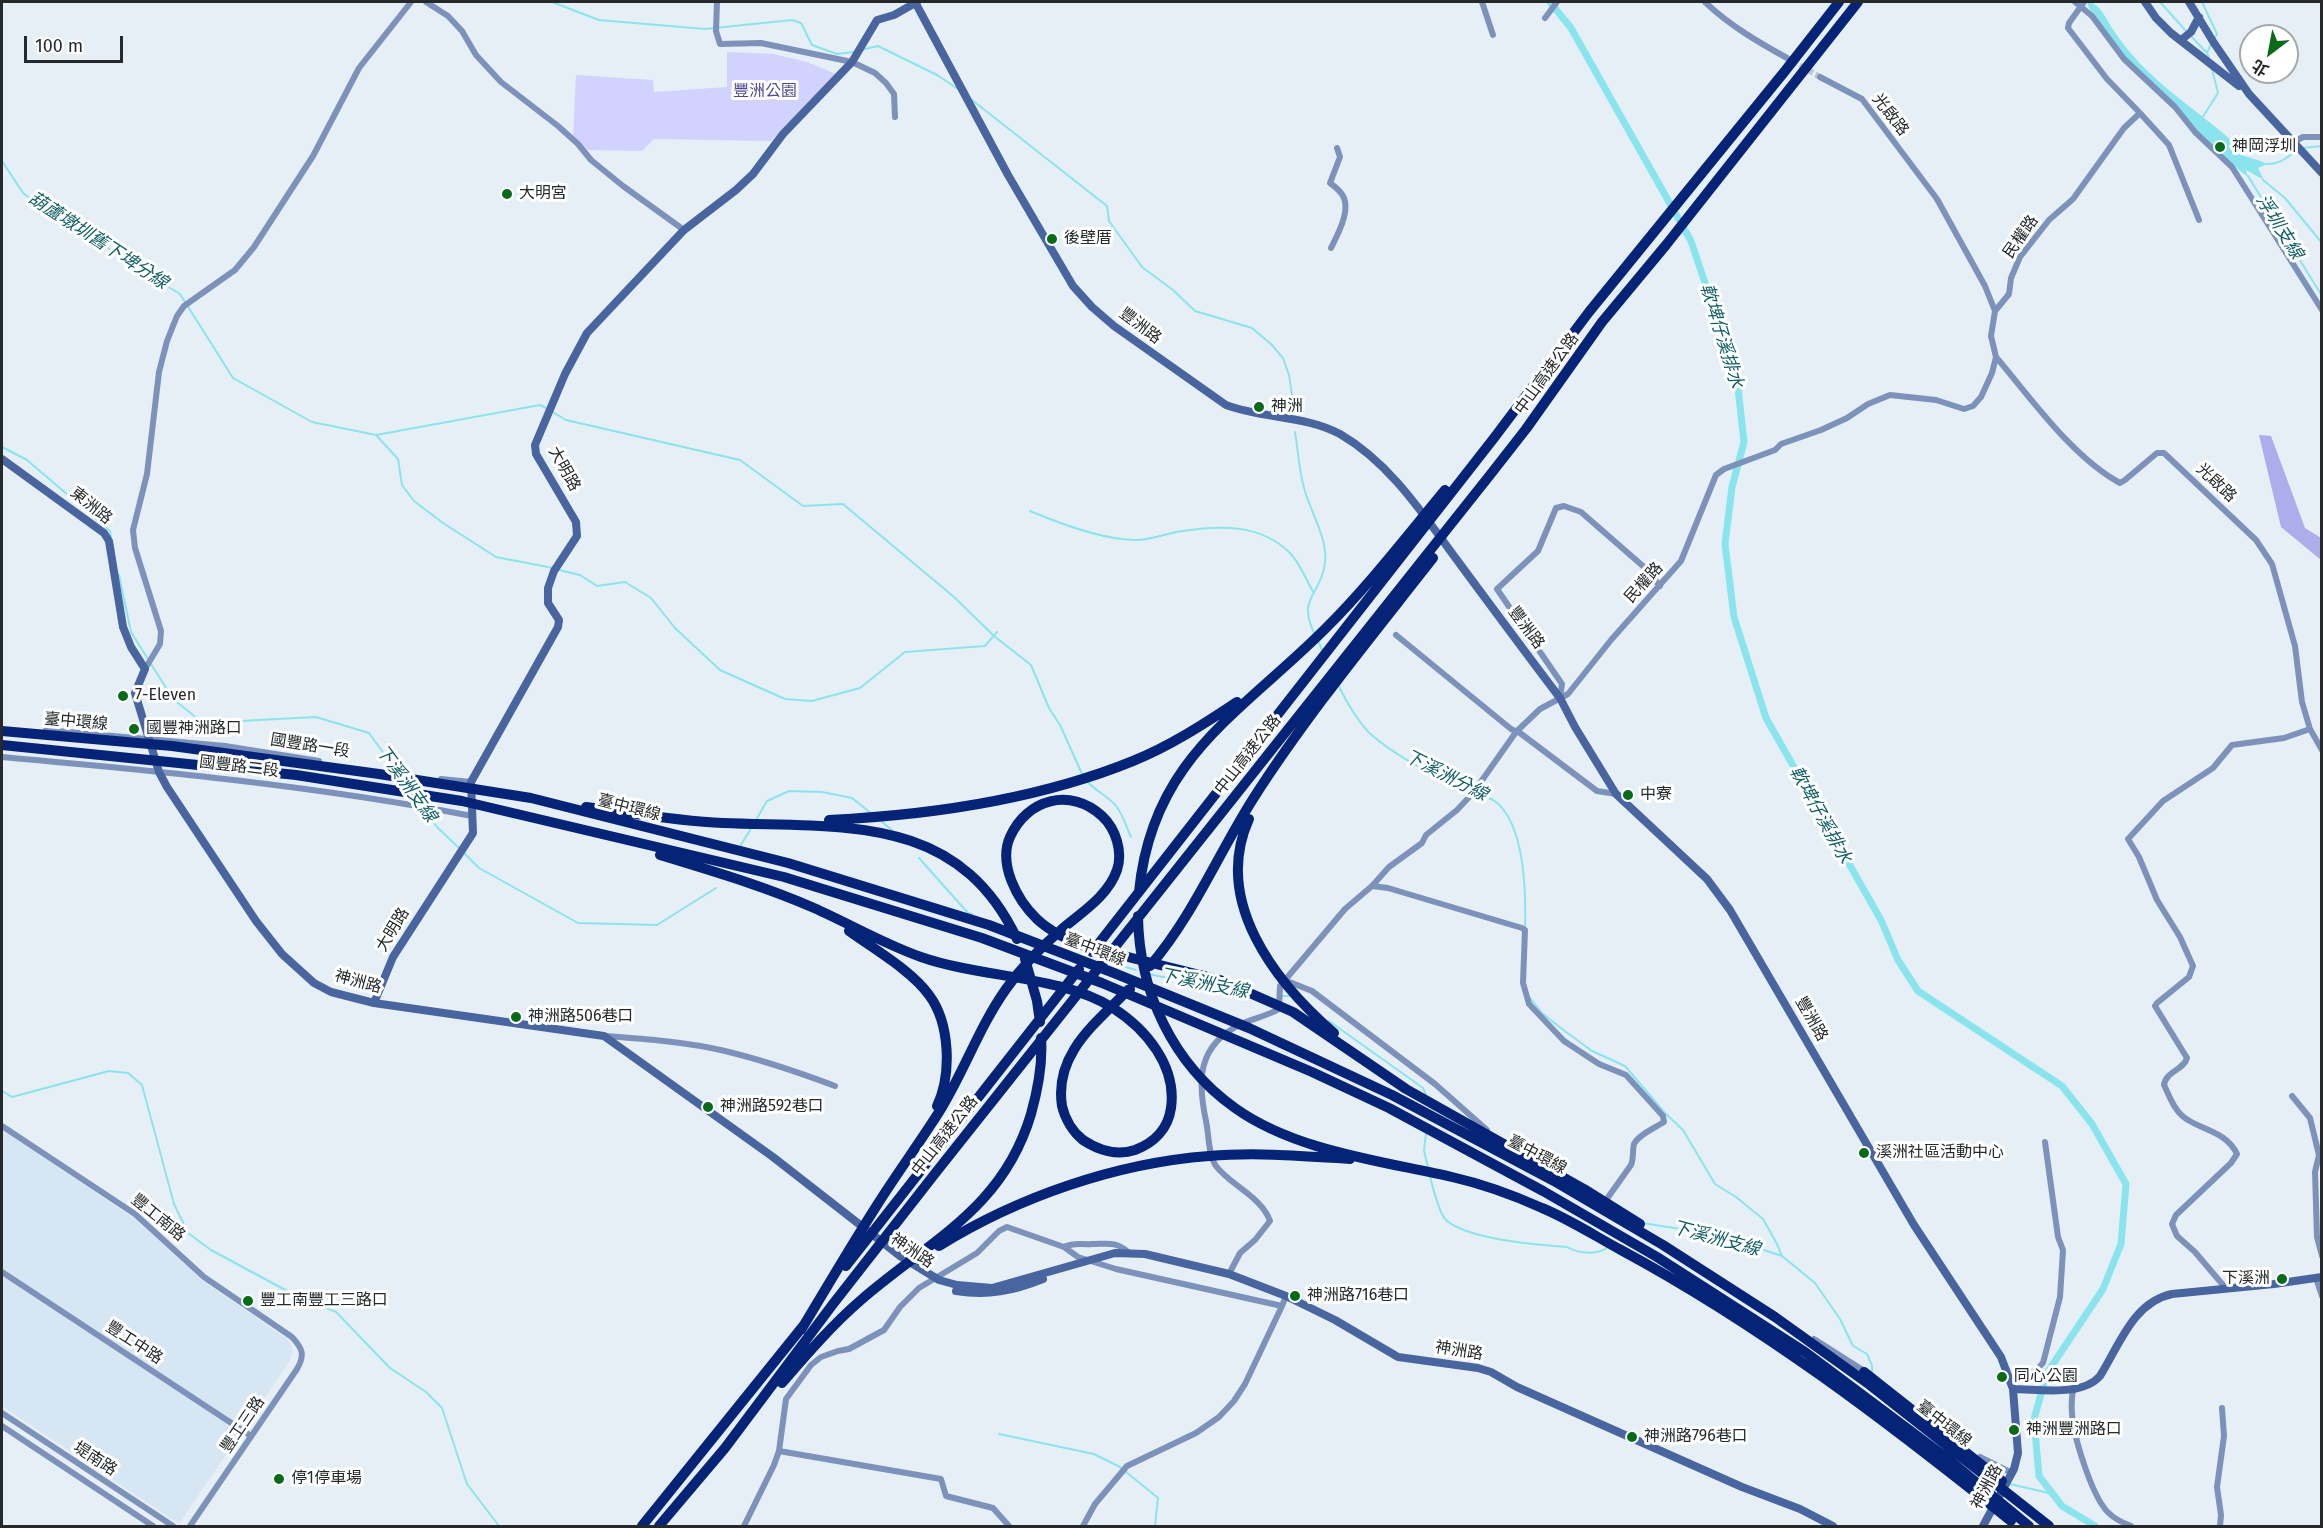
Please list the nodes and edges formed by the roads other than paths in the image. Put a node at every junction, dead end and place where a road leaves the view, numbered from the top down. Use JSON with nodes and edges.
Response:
{"nodes":[{"id":1,"x":411,"y":2,"type":"edge"},
{"id":2,"x":426,"y":2,"type":"edge"},
{"id":3,"x":717,"y":2,"type":"edge"},
{"id":4,"x":916,"y":2,"type":"edge"},
{"id":5,"x":1482,"y":2,"type":"edge"},
{"id":6,"x":1557,"y":2,"type":"edge"},
{"id":7,"x":1705,"y":2,"type":"edge"},
{"id":8,"x":1839,"y":2,"type":"edge"},
{"id":9,"x":1858,"y":2,"type":"edge"},
{"id":10,"x":2075,"y":2,"type":"edge"},
{"id":11,"x":2145,"y":2,"type":"edge"},
{"id":12,"x":2189,"y":2,"type":"edge"},
{"id":13,"x":2083,"y":3,"type":"edge"},
{"id":14,"x":2199,"y":17,"type":"junction"},
{"id":15,"x":1545,"y":18,"type":"dead end"},
{"id":16,"x":1493,"y":34,"type":"dead end"},
{"id":17,"x":2186,"y":36,"type":"junction"},
{"id":18,"x":1787,"y":58,"type":"tunnel mouth"},
{"id":19,"x":852,"y":62,"type":"junction"},
{"id":20,"x":1820,"y":77,"type":"tunnel mouth"},
{"id":21,"x":2249,"y":94,"type":"junction"},
{"id":22,"x":2140,"y":113,"type":"junction"},
{"id":23,"x":895,"y":117,"type":"dead end"},
{"id":24,"x":2322,"y":137,"type":"edge"},
{"id":25,"x":2294,"y":145,"type":"junction"},
{"id":26,"x":1337,"y":148,"type":"dead end"},
{"id":27,"x":2322,"y":173,"type":"edge"},
{"id":28,"x":2199,"y":220,"type":"dead end"},
{"id":29,"x":684,"y":230,"type":"junction"},
{"id":30,"x":1330,"y":248,"type":"dead end"},
{"id":31,"x":2322,"y":310,"type":"edge"},
{"id":32,"x":1995,"y":311,"type":"junction"},
{"id":33,"x":1996,"y":357,"type":"junction"},
{"id":34,"x":1494,"y":438,"type":"junction"},
{"id":35,"x":2,"y":459,"type":"edge"},
{"id":36,"x":1660,"y":586,"type":"junction"},
{"id":37,"x":1396,"y":635,"type":"dead end"},
{"id":38,"x":146,"y":669,"type":"junction"},
{"id":39,"x":1327,"y":687,"type":"junction"},
{"id":40,"x":1560,"y":698,"type":"junction"},
{"id":41,"x":1216,"y":722,"type":"junction"},
{"id":42,"x":2,"y":729,"type":"edge"},
{"id":43,"x":2310,"y":729,"type":"junction"},
{"id":44,"x":1516,"y":732,"type":"junction"},
{"id":45,"x":150,"y":738,"type":"junction"},
{"id":46,"x":2,"y":745,"type":"edge"},
{"id":47,"x":2322,"y":750,"type":"edge"},
{"id":48,"x":2,"y":757,"type":"edge"},
{"id":49,"x":159,"y":772,"type":"junction"},
{"id":50,"x":1270,"y":774,"type":"junction"},
{"id":51,"x":471,"y":782,"type":"junction"},
{"id":52,"x":1616,"y":794,"type":"junction"},
{"id":53,"x":531,"y":798,"type":"junction"},
{"id":54,"x":472,"y":816,"type":"junction"},
{"id":55,"x":535,"y":818,"type":"junction"},
{"id":56,"x":749,"y":824,"type":"junction"},
{"id":57,"x":755,"y":884,"type":"junction"},
{"id":58,"x":1372,"y":886,"type":"junction"},
{"id":59,"x":1285,"y":980,"type":"junction"},
{"id":60,"x":374,"y":1003,"type":"junction"},
{"id":61,"x":604,"y":1036,"type":"junction"},
{"id":62,"x":1376,"y":1068,"type":"junction"},
{"id":63,"x":835,"y":1086,"type":"dead end"},
{"id":64,"x":2292,"y":1096,"type":"dead end"},
{"id":65,"x":2,"y":1126,"type":"edge"},
{"id":66,"x":924,"y":1133,"type":"junction"},
{"id":67,"x":2045,"y":1142,"type":"dead end"},
{"id":68,"x":1395,"y":1165,"type":"junction"},
{"id":69,"x":1604,"y":1204,"type":"junction"},
{"id":70,"x":1064,"y":1247,"type":"junction"},
{"id":71,"x":1128,"y":1252,"type":"junction"},
{"id":72,"x":2322,"y":1256,"type":"edge"},
{"id":73,"x":2,"y":1272,"type":"edge"},
{"id":74,"x":1229,"y":1274,"type":"junction"},
{"id":75,"x":2319,"y":1277,"type":"edge"},
{"id":76,"x":889,"y":1278,"type":"junction"},
{"id":77,"x":2223,"y":1289,"type":"junction"},
{"id":78,"x":1286,"y":1296,"type":"junction"},
{"id":79,"x":2322,"y":1296,"type":"edge"},
{"id":80,"x":1282,"y":1306,"type":"junction"},
{"id":81,"x":801,"y":1330,"type":"junction"},
{"id":82,"x":292,"y":1338,"type":"joint"},
{"id":83,"x":2016,"y":1386,"type":"junction"},
{"id":84,"x":2070,"y":1389,"type":"junction"},
{"id":85,"x":2222,"y":1408,"type":"dead end"},
{"id":86,"x":2,"y":1413,"type":"edge"},
{"id":87,"x":2,"y":1426,"type":"edge"},
{"id":88,"x":251,"y":1436,"type":"junction"},
{"id":89,"x":725,"y":1448,"type":"junction"},
{"id":90,"x":779,"y":1451,"type":"junction"},
{"id":91,"x":2012,"y":1473,"type":"junction"},
{"id":92,"x":2046,"y":1524,"type":"edge"},
{"id":93,"x":1083,"y":1526,"type":"edge"},
{"id":94,"x":153,"y":1527,"type":"edge"},
{"id":95,"x":173,"y":1527,"type":"edge"},
{"id":96,"x":190,"y":1527,"type":"edge"},
{"id":97,"x":642,"y":1527,"type":"edge"},
{"id":98,"x":659,"y":1527,"type":"edge"},
{"id":99,"x":744,"y":1527,"type":"edge"},
{"id":100,"x":1009,"y":1527,"type":"edge"},
{"id":101,"x":1833,"y":1527,"type":"edge"},
{"id":102,"x":1983,"y":1527,"type":"edge"},
{"id":103,"x":2018,"y":1527,"type":"edge"},
{"id":104,"x":2029,"y":1527,"type":"edge"},
{"id":105,"x":2131,"y":1527,"type":"edge"},
{"id":106,"x":2220,"y":1527,"type":"edge"}],
"edges":[{"from":1,"to":38,"type":"street"},
{"from":2,"to":29,"type":"street"},
{"from":3,"to":19,"type":"street"},
{"from":4,"to":19,"type":"street","name":"大明路"},
{"from":4,"to":40,"type":"street","name":"豐洲路"},
{"from":5,"to":16,"type":"street"},
{"from":6,"to":15,"type":"street"},
{"from":7,"to":18,"type":"street"},
{"from":8,"to":34,"type":"highway","name":"中山高速公路"},
{"from":9,"to":39,"type":"highway","name":"中山高速公路"},
{"from":10,"to":13,"type":"street"},
{"from":11,"to":17,"type":"street"},
{"from":12,"to":14,"type":"street"},
{"from":13,"to":22,"type":"street"},
{"from":13,"to":31,"type":"street"},
{"from":14,"to":17,"type":"street"},
{"from":14,"to":21,"type":"street"},
{"from":17,"to":21,"type":"street"},
{"from":19,"to":23,"type":"street"},
{"from":19,"to":29,"type":"street","name":"大明路"},
{"from":20,"to":32,"type":"street","name":"光啟路"},
{"from":21,"to":25,"type":"street"},
{"from":22,"to":28,"type":"street"},
{"from":22,"to":32,"type":"street","name":"民權路"},
{"from":24,"to":25,"type":"street"},
{"from":25,"to":27,"type":"street"},
{"from":26,"to":30,"type":"street"},
{"from":29,"to":51,"type":"street","name":"大明路"},
{"from":32,"to":33,"type":"street","name":"民權路"},
{"from":33,"to":36,"type":"street","name":"民權路"},
{"from":33,"to":43,"type":"street","name":"光啟路"},
{"from":34,"to":41,"type":"highway"},
{"from":34,"to":81,"type":"highway","name":"中山高速公路"},
{"from":35,"to":38,"type":"street","name":"東洲路"},
{"from":36,"to":40,"type":"street","name":"民權路"},
{"from":36,"to":40,"type":"street"},
{"from":37,"to":44,"type":"street"},
{"from":38,"to":45,"type":"street","name":"神洲路"},
{"from":39,"to":50,"type":"highway"},
{"from":39,"to":89,"type":"highway","name":"中山高速公路"},
{"from":40,"to":44,"type":"street","name":"民權路"},
{"from":40,"to":52,"type":"street","name":"豐洲路"},
{"from":41,"to":56,"type":"highway"},
{"from":41,"to":68,"type":"highway"},
{"from":42,"to":45,"type":"street","name":"國豐路一段"},
{"from":42,"to":53,"type":"highway","name":"臺中環線"},
{"from":43,"to":47,"type":"street","name":"光啟路"},
{"from":43,"to":77,"type":"street"},
{"from":44,"to":52,"type":"street"},
{"from":44,"to":58,"type":"street","name":"民權路"},
{"from":45,"to":49,"type":"street","name":"神洲路"},
{"from":45,"to":51,"type":"street","name":"國豐路一段"},
{"from":46,"to":55,"type":"highway","name":"臺中環線"},
{"from":48,"to":49,"type":"street","name":"國豐路二段"},
{"from":49,"to":54,"type":"street","name":"國豐路二段"},
{"from":49,"to":60,"type":"street","name":"神洲路"},
{"from":50,"to":57,"type":"highway"},
{"from":50,"to":62,"type":"highway"},
{"from":51,"to":54,"type":"street","name":"大明路"},
{"from":52,"to":83,"type":"street","name":"豐洲路"},
{"from":53,"to":56,"type":"highway"},
{"from":53,"to":92,"type":"highway","name":"臺中環線"},
{"from":54,"to":60,"type":"street","name":"大明路"},
{"from":55,"to":57,"type":"highway"},
{"from":55,"to":104,"type":"highway","name":"臺中環線"},
{"from":56,"to":76,"type":"highway"},
{"from":57,"to":66,"type":"highway"},
{"from":58,"to":59,"type":"street","name":"民權路"},
{"from":58,"to":69,"type":"street"},
{"from":59,"to":69,"type":"street"},
{"from":59,"to":74,"type":"street"},
{"from":60,"to":61,"type":"street","name":"神洲路"},
{"from":61,"to":63,"type":"street"},
{"from":61,"to":71,"type":"street","name":"神洲路"},
{"from":62,"to":66,"type":"highway"},
{"from":62,"to":92,"type":"highway"},
{"from":64,"to":72,"type":"street"},
{"from":65,"to":82,"type":"street","name":"豐工南路"},
{"from":66,"to":81,"type":"highway"},
{"from":67,"to":83,"type":"street"},
{"from":68,"to":76,"type":"highway"},
{"from":68,"to":103,"type":"highway"},
{"from":69,"to":91,"type":"street"},
{"from":70,"to":71,"type":"street"},
{"from":70,"to":80,"type":"street"},
{"from":70,"to":90,"type":"street"},
{"from":71,"to":74,"type":"street","name":"神洲路"},
{"from":73,"to":88,"type":"street","name":"豐工中路"},
{"from":74,"to":78,"type":"street","name":"神洲路"},
{"from":75,"to":77,"type":"street"},
{"from":75,"to":79,"type":"street"},
{"from":76,"to":89,"type":"highway"},
{"from":77,"to":84,"type":"street"},
{"from":78,"to":80,"type":"street"},
{"from":78,"to":101,"type":"street","name":"神洲路"},
{"from":80,"to":93,"type":"street"},
{"from":81,"to":97,"type":"highway","name":"中山高速公路"},
{"from":82,"to":88,"type":"street","name":"豐工三路"},
{"from":83,"to":84,"type":"street"},
{"from":83,"to":91,"type":"street","name":"神洲路"},
{"from":84,"to":105,"type":"street"},
{"from":85,"to":106,"type":"street"},
{"from":86,"to":95,"type":"street","name":"堤南路"},
{"from":87,"to":94,"type":"street","name":"堤南路"},
{"from":88,"to":96,"type":"street","name":"豐工三路"},
{"from":89,"to":98,"type":"highway","name":"中山高速公路"},
{"from":90,"to":99,"type":"street"},
{"from":90,"to":100,"type":"street"},
{"from":91,"to":102,"type":"street","name":"神洲路"}]}
